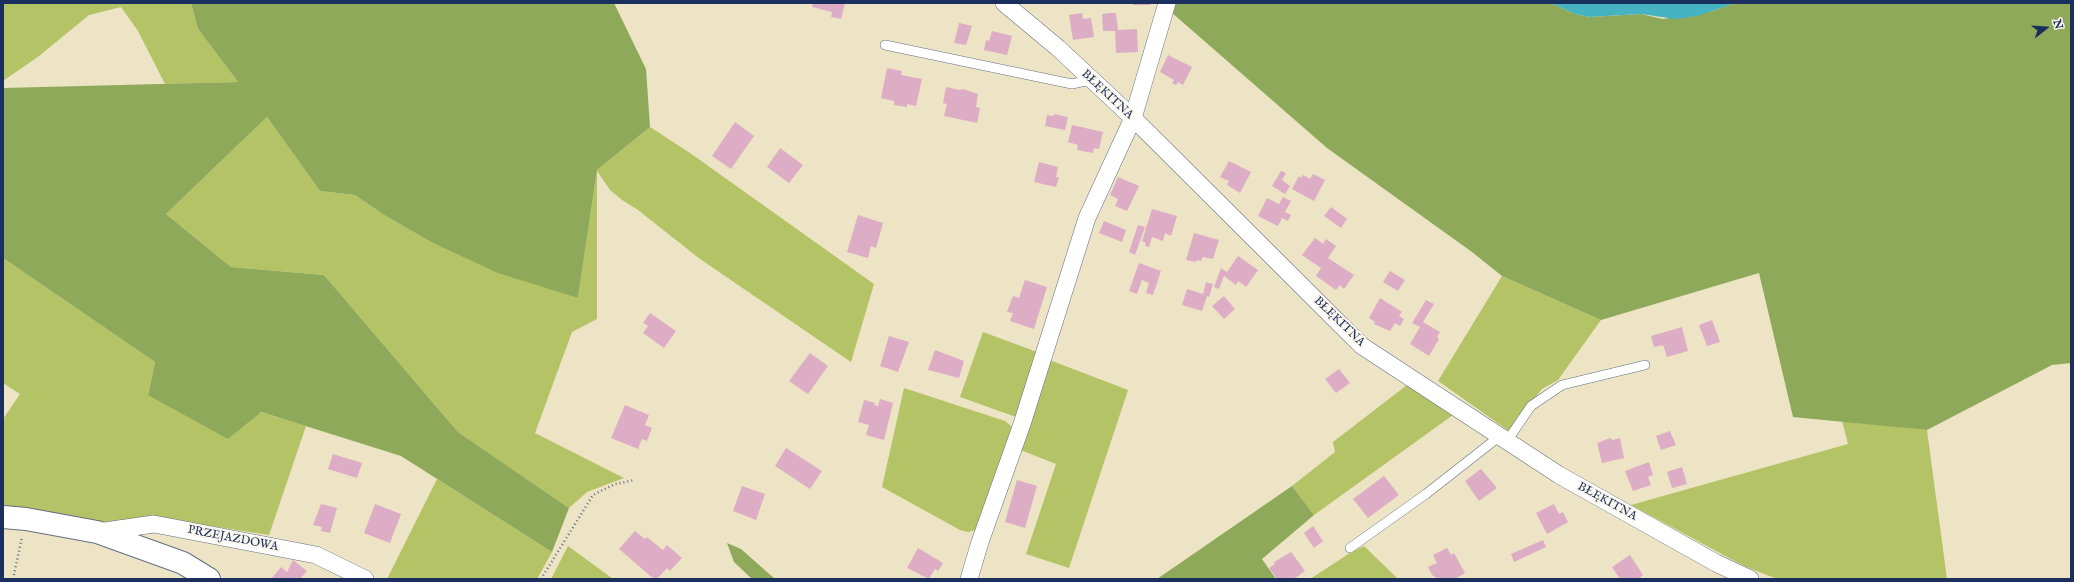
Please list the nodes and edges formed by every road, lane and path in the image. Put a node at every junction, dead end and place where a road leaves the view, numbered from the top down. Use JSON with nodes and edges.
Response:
{"nodes":[{"id":1,"x":1004,"y":3,"type":"edge"},
{"id":2,"x":1167,"y":3,"type":"edge"},
{"id":3,"x":885,"y":45,"type":"dead end"},
{"id":4,"x":1090,"y":80,"type":"junction"},
{"id":5,"x":1133,"y":118,"type":"junction"},
{"id":6,"x":1645,"y":365,"type":"dead end"},
{"id":7,"x":1504,"y":439,"type":"junction"},
{"id":8,"x":635,"y":480,"type":"dead end"},
{"id":9,"x":3,"y":517,"type":"edge"},
{"id":10,"x":26,"y":519,"type":"junction"},
{"id":11,"x":97,"y":532,"type":"junction"},
{"id":12,"x":1350,"y":548,"type":"dead end"},
{"id":13,"x":13,"y":579,"type":"edge"},
{"id":14,"x":209,"y":579,"type":"edge"},
{"id":15,"x":365,"y":579,"type":"edge"},
{"id":16,"x":541,"y":579,"type":"edge"},
{"id":17,"x":969,"y":579,"type":"edge"},
{"id":18,"x":1750,"y":579,"type":"edge"}],
"edges":[{"from":1,"to":4,"type":"street","name":"BŁĘKITNA"},
{"from":2,"to":5,"type":"street"},
{"from":3,"to":4,"type":"lane"},
{"from":4,"to":5,"type":"street","name":"BŁĘKITNA"},
{"from":5,"to":7,"type":"street","name":"BŁĘKITNA"},
{"from":5,"to":17,"type":"street"},
{"from":6,"to":7,"type":"lane"},
{"from":7,"to":12,"type":"lane"},
{"from":7,"to":18,"type":"street","name":"BŁĘKITNA"},
{"from":8,"to":16,"type":"path"},
{"from":9,"to":10,"type":"street"},
{"from":10,"to":11,"type":"street"},
{"from":10,"to":13,"type":"path"},
{"from":11,"to":14,"type":"street"},
{"from":11,"to":15,"type":"street","name":"PRZEJAZDOWA"}]}
